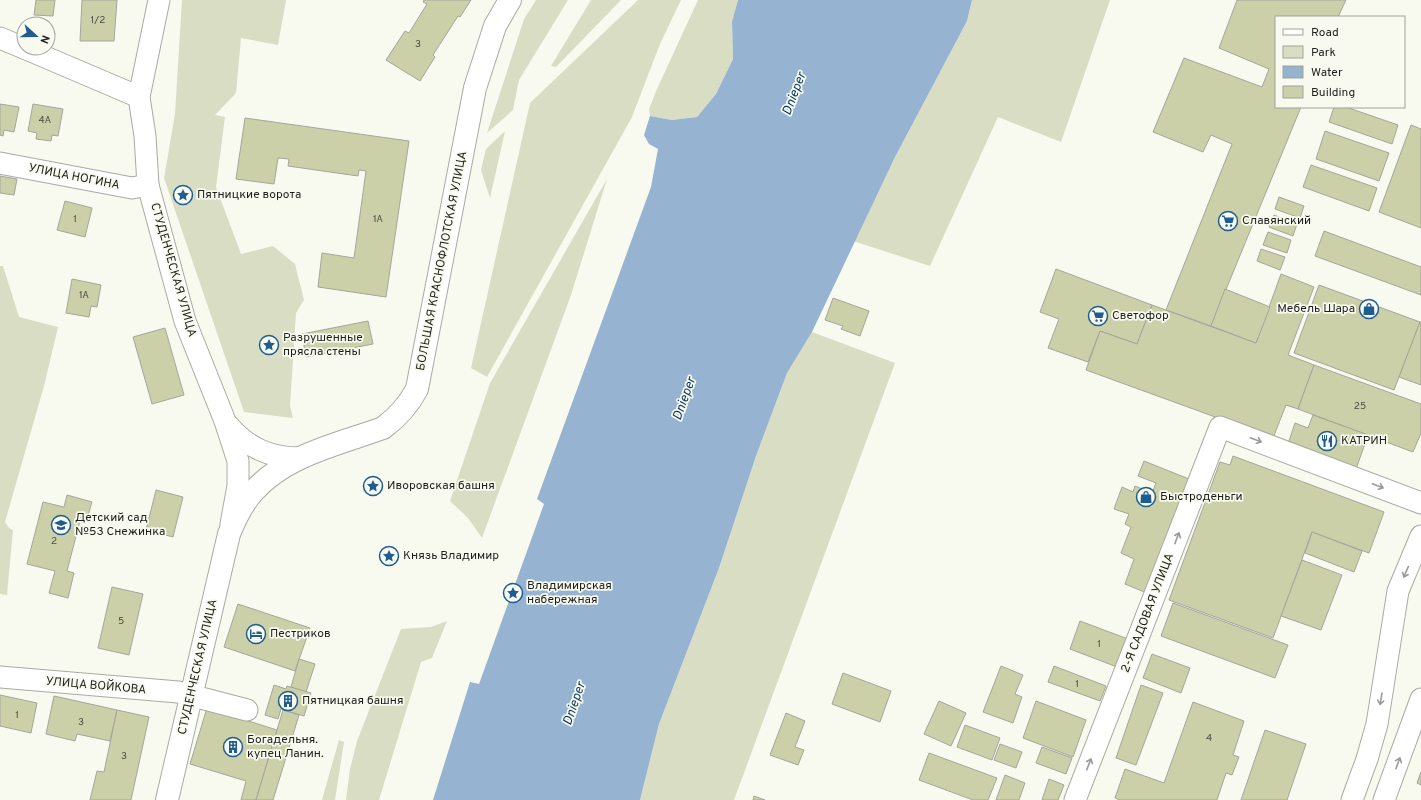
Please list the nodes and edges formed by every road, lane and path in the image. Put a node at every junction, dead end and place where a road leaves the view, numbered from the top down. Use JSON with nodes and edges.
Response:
{"nodes":[{"id":1,"x":159,"y":0,"type":"edge"},
{"id":2,"x":510,"y":0,"type":"edge"},
{"id":3,"x":0,"y":38,"type":"edge"},
{"id":4,"x":16,"y":45,"type":"edge"},
{"id":5,"x":43,"y":56,"type":"edge"},
{"id":6,"x":139,"y":97,"type":"junction"},
{"id":7,"x":0,"y":162,"type":"edge"},
{"id":8,"x":148,"y":184,"type":"junction"},
{"id":9,"x":225,"y":421,"type":"junction"},
{"id":10,"x":301,"y":458,"type":"junction"},
{"id":11,"x":1421,"y":503,"type":"edge"},
{"id":12,"x":228,"y":534,"type":"junction"},
{"id":13,"x":1421,"y":536,"type":"edge"},
{"id":14,"x":0,"y":677,"type":"edge"},
{"id":15,"x":191,"y":694,"type":"junction"},
{"id":16,"x":1421,"y":699,"type":"edge"},
{"id":17,"x":247,"y":710,"type":"dead end"},
{"id":18,"x":167,"y":800,"type":"edge"},
{"id":19,"x":1075,"y":800,"type":"edge"},
{"id":20,"x":1352,"y":800,"type":"edge"},
{"id":21,"x":1384,"y":800,"type":"edge"}],
"edges":[{"from":1,"to":6,"type":"street"},
{"from":2,"to":10,"type":"main road","name":"БОЛЬШАЯ КРАСНОФЛОТСКАЯ УЛИЦА"},
{"from":3,"to":4,"type":"street"},
{"from":5,"to":6,"type":"street"},
{"from":6,"to":8,"type":"street","name":"СТУДЕНЧЕСКАЯ УЛИЦА"},
{"from":7,"to":8,"type":"street","name":"УЛИЦА НОГИНА"},
{"from":8,"to":9,"type":"street","name":"СТУДЕНЧЕСКАЯ УЛИЦА"},
{"from":9,"to":10,"type":"street","name":"СТУДЕНЧЕСКАЯ УЛИЦА"},
{"from":9,"to":12,"type":"street","name":"СТУДЕНЧЕСКАЯ УЛИЦА"},
{"from":10,"to":12,"type":"main road","name":"СТУДЕНЧЕСКАЯ УЛИЦА"},
{"from":19,"to":11,"type":"street","name":"2-Я САДОВАЯ УЛИЦА","one_way":true},
{"from":12,"to":15,"type":"main road","name":"СТУДЕНЧЕСКАЯ УЛИЦА"},
{"from":13,"to":20,"type":"street","one_way":true},
{"from":14,"to":15,"type":"street","name":"УЛИЦА ВОЙКОВА"},
{"from":15,"to":17,"type":"street","name":"УЛИЦА ВОЙКОВА"},
{"from":15,"to":18,"type":"main road","name":"СТУДЕНЧЕСКАЯ УЛИЦА"},
{"from":21,"to":16,"type":"street","one_way":true}]}
